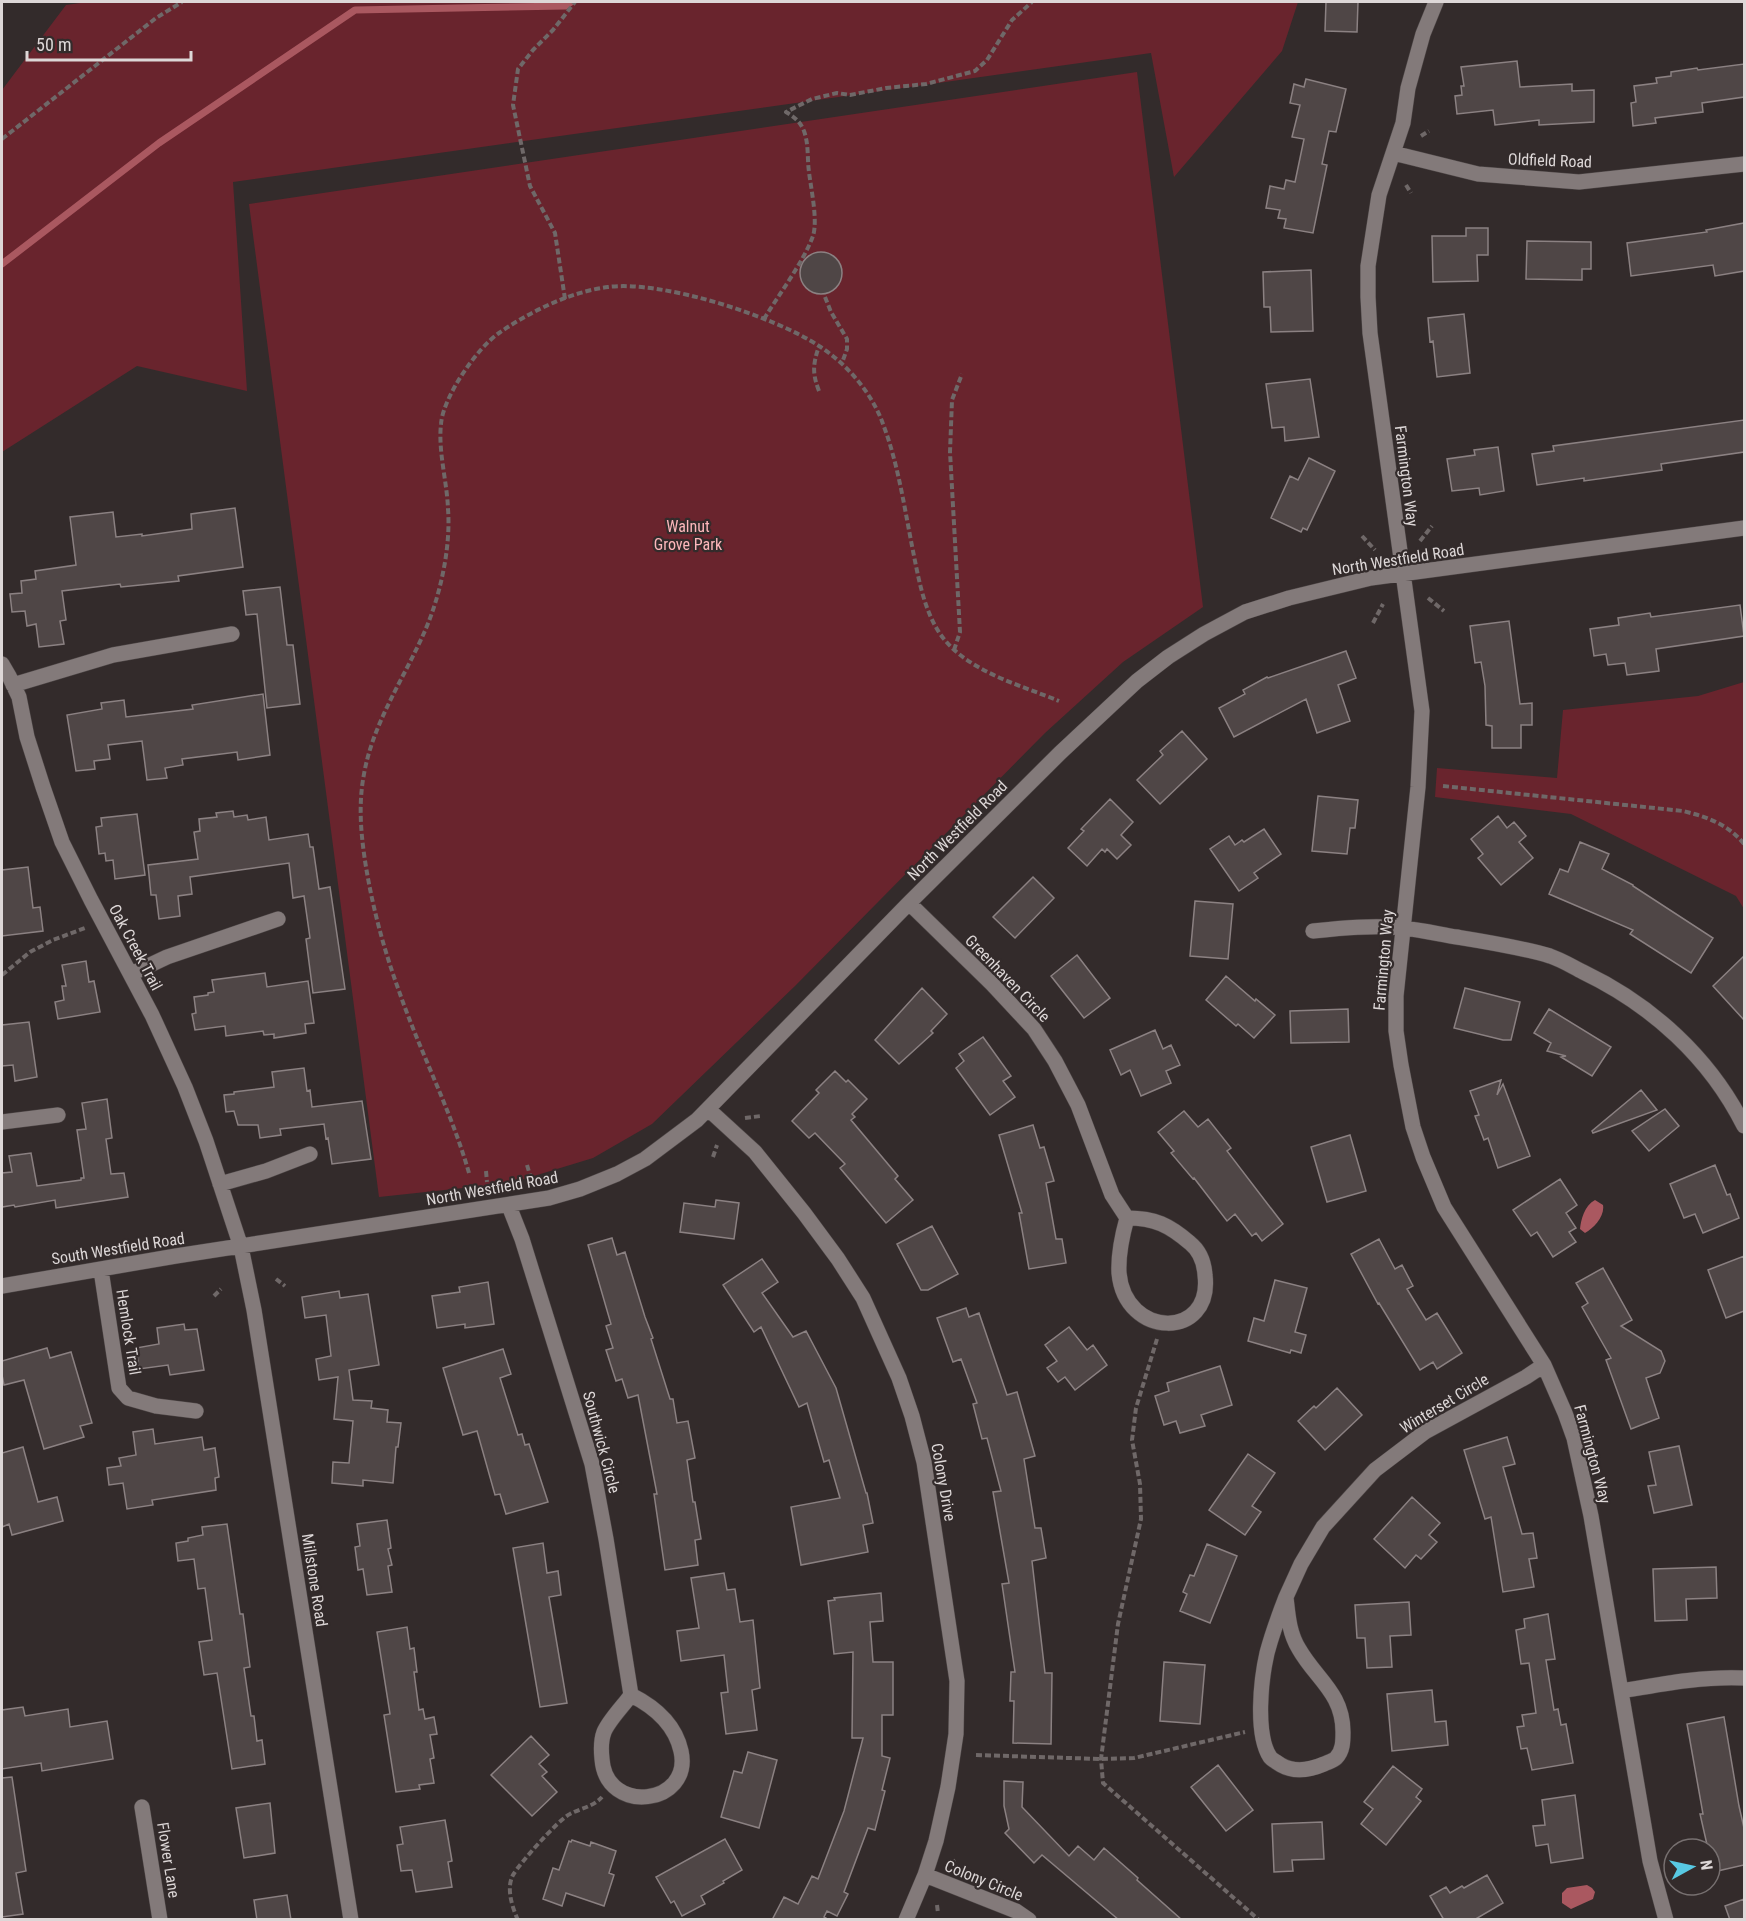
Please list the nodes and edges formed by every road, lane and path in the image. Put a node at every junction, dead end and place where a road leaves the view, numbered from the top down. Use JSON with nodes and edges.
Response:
{"nodes":[{"id":1,"x":182,"y":2,"type":"edge"},
{"id":2,"x":575,"y":2,"type":"edge"},
{"id":3,"x":1032,"y":2,"type":"edge"},
{"id":4,"x":1436,"y":2,"type":"edge"},
{"id":5,"x":1429,"y":130,"type":"dead end"},
{"id":6,"x":1421,"y":135,"type":"dead end"},
{"id":7,"x":2,"y":139,"type":"edge"},
{"id":8,"x":1393,"y":153,"type":"junction"},
{"id":9,"x":1744,"y":164,"type":"edge"},
{"id":10,"x":1406,"y":185,"type":"dead end"},
{"id":11,"x":1412,"y":193,"type":"dead end"},
{"id":12,"x":825,"y":297,"type":"dead end"},
{"id":13,"x":565,"y":299,"type":"junction"},
{"id":14,"x":764,"y":319,"type":"junction"},
{"id":15,"x":819,"y":345,"type":"junction"},
{"id":16,"x":842,"y":363,"type":"junction"},
{"id":17,"x":962,"y":374,"type":"dead end"},
{"id":18,"x":819,"y":391,"type":"dead end"},
{"id":19,"x":1432,"y":526,"type":"dead end"},
{"id":20,"x":1744,"y":528,"type":"edge"},
{"id":21,"x":1362,"y":536,"type":"dead end"},
{"id":22,"x":1419,"y":541,"type":"dead end"},
{"id":23,"x":1375,"y":550,"type":"dead end"},
{"id":24,"x":1402,"y":574,"type":"junction"},
{"id":25,"x":1428,"y":598,"type":"dead end"},
{"id":26,"x":1383,"y":604,"type":"dead end"},
{"id":27,"x":1444,"y":611,"type":"dead end"},
{"id":28,"x":1373,"y":623,"type":"dead end"},
{"id":29,"x":232,"y":634,"type":"dead end"},
{"id":30,"x":954,"y":651,"type":"junction"},
{"id":31,"x":2,"y":664,"type":"edge"},
{"id":32,"x":13,"y":685,"type":"junction"},
{"id":33,"x":1059,"y":701,"type":"dead end"},
{"id":34,"x":1443,"y":786,"type":"dead end"},
{"id":35,"x":1744,"y":844,"type":"edge"},
{"id":36,"x":909,"y":903,"type":"junction"},
{"id":37,"x":278,"y":919,"type":"dead end"},
{"id":38,"x":89,"y":927,"type":"dead end"},
{"id":39,"x":1402,"y":928,"type":"junction"},
{"id":40,"x":1312,"y":931,"type":"dead end"},
{"id":41,"x":130,"y":974,"type":"junction"},
{"id":42,"x":2,"y":975,"type":"edge"},
{"id":43,"x":708,"y":1109,"type":"junction"},
{"id":44,"x":58,"y":1115,"type":"dead end"},
{"id":45,"x":761,"y":1116,"type":"dead end"},
{"id":46,"x":745,"y":1118,"type":"dead end"},
{"id":47,"x":2,"y":1122,"type":"edge"},
{"id":48,"x":1744,"y":1126,"type":"edge"},
{"id":49,"x":717,"y":1145,"type":"dead end"},
{"id":50,"x":310,"y":1154,"type":"dead end"},
{"id":51,"x":713,"y":1157,"type":"dead end"},
{"id":52,"x":527,"y":1165,"type":"dead end"},
{"id":53,"x":486,"y":1171,"type":"dead end"},
{"id":54,"x":469,"y":1173,"type":"dead end"},
{"id":55,"x":530,"y":1175,"type":"dead end"},
{"id":56,"x":487,"y":1182,"type":"dead end"},
{"id":57,"x":220,"y":1184,"type":"junction"},
{"id":58,"x":509,"y":1206,"type":"junction"},
{"id":59,"x":1127,"y":1218,"type":"junction"},
{"id":60,"x":241,"y":1247,"type":"junction"},
{"id":61,"x":101,"y":1270,"type":"junction"},
{"id":62,"x":276,"y":1279,"type":"dead end"},
{"id":63,"x":2,"y":1286,"type":"edge"},
{"id":64,"x":285,"y":1286,"type":"dead end"},
{"id":65,"x":221,"y":1289,"type":"dead end"},
{"id":66,"x":214,"y":1296,"type":"dead end"},
{"id":67,"x":1161,"y":1324,"type":"junction"},
{"id":68,"x":1544,"y":1365,"type":"junction"},
{"id":69,"x":196,"y":1411,"type":"dead end"},
{"id":70,"x":1286,"y":1597,"type":"junction"},
{"id":71,"x":1744,"y":1678,"type":"edge"},
{"id":72,"x":1621,"y":1691,"type":"junction"},
{"id":73,"x":631,"y":1695,"type":"junction"},
{"id":74,"x":1262,"y":1728,"type":"junction"},
{"id":75,"x":976,"y":1755,"type":"dead end"},
{"id":76,"x":1101,"y":1759,"type":"junction"},
{"id":77,"x":612,"y":1784,"type":"junction"},
{"id":78,"x":142,"y":1807,"type":"dead end"},
{"id":79,"x":957,"y":1860,"type":"dead end"},
{"id":80,"x":950,"y":1863,"type":"dead end"},
{"id":81,"x":925,"y":1875,"type":"junction"},
{"id":82,"x":937,"y":1905,"type":"dead end"},
{"id":83,"x":938,"y":1913,"type":"dead end"},
{"id":84,"x":160,"y":1920,"type":"edge"},
{"id":85,"x":351,"y":1920,"type":"edge"},
{"id":86,"x":518,"y":1920,"type":"edge"},
{"id":87,"x":906,"y":1920,"type":"edge"},
{"id":88,"x":1029,"y":1920,"type":"edge"},
{"id":89,"x":1259,"y":1920,"type":"edge"},
{"id":90,"x":1665,"y":1920,"type":"edge"}],
"edges":[{"from":1,"to":7,"type":"path"},
{"from":2,"to":13,"type":"path"},
{"from":3,"to":14,"type":"path"},
{"from":4,"to":8,"type":"street","name":"Farmington Way"},
{"from":5,"to":6,"type":"path"},
{"from":8,"to":9,"type":"street","name":"Oldfield Road"},
{"from":8,"to":24,"type":"street","name":"Farmington Way"},
{"from":10,"to":11,"type":"path"},
{"from":12,"to":16,"type":"path"},
{"from":13,"to":14,"type":"path"},
{"from":13,"to":54,"type":"path"},
{"from":14,"to":15,"type":"path"},
{"from":15,"to":16,"type":"path"},
{"from":15,"to":18,"type":"path"},
{"from":16,"to":30,"type":"path"},
{"from":17,"to":30,"type":"path"},
{"from":19,"to":22,"type":"path"},
{"from":20,"to":24,"type":"street","name":"North Westfield Road"},
{"from":21,"to":23,"type":"path"},
{"from":24,"to":36,"type":"street","name":"North Westfield Road"},
{"from":24,"to":39,"type":"street","name":"Farmington Way"},
{"from":25,"to":27,"type":"path"},
{"from":26,"to":28,"type":"path"},
{"from":29,"to":32,"type":"street"},
{"from":30,"to":33,"type":"path"},
{"from":31,"to":32,"type":"street","name":"Oak Creek Trail"},
{"from":32,"to":41,"type":"street","name":"Oak Creek Trail"},
{"from":34,"to":35,"type":"path"},
{"from":36,"to":43,"type":"street","name":"North Westfield Road"},
{"from":36,"to":59,"type":"street","name":"Greenhaven Circle"},
{"from":37,"to":41,"type":"street"},
{"from":38,"to":42,"type":"path"},
{"from":39,"to":40,"type":"street"},
{"from":39,"to":48,"type":"street"},
{"from":39,"to":68,"type":"street","name":"Farmington Way"},
{"from":41,"to":57,"type":"street","name":"Oak Creek Trail"},
{"from":43,"to":58,"type":"street","name":"North Westfield Road"},
{"from":43,"to":81,"type":"street","name":"Colony Drive"},
{"from":44,"to":47,"type":"street"},
{"from":45,"to":46,"type":"path"},
{"from":49,"to":51,"type":"path"},
{"from":50,"to":57,"type":"street"},
{"from":52,"to":55,"type":"path"},
{"from":53,"to":56,"type":"path"},
{"from":57,"to":60,"type":"street","name":"Oak Creek Trail"},
{"from":58,"to":60,"type":"street","name":"North Westfield Road"},
{"from":58,"to":73,"type":"street","name":"Southwick Circle"},
{"from":59,"to":67,"type":"street"},
{"from":59,"to":67,"type":"street"},
{"from":60,"to":61,"type":"street","name":"South Westfield Road"},
{"from":60,"to":85,"type":"street","name":"Millstone Road"},
{"from":61,"to":63,"type":"street","name":"South Westfield Road"},
{"from":61,"to":69,"type":"street","name":"Hemlock Trail"},
{"from":62,"to":64,"type":"path"},
{"from":65,"to":66,"type":"path"},
{"from":67,"to":76,"type":"path"},
{"from":68,"to":70,"type":"street","name":"Winterset Circle"},
{"from":68,"to":72,"type":"street","name":"Farmington Way"},
{"from":70,"to":74,"type":"street","name":"Winterset Circle"},
{"from":70,"to":74,"type":"street","name":"Winterset Circle"},
{"from":71,"to":72,"type":"street"},
{"from":72,"to":90,"type":"street","name":"Farmington Way"},
{"from":73,"to":77,"type":"street"},
{"from":73,"to":77,"type":"street"},
{"from":74,"to":76,"type":"path"},
{"from":75,"to":76,"type":"path"},
{"from":76,"to":89,"type":"path"},
{"from":77,"to":86,"type":"path"},
{"from":78,"to":84,"type":"street","name":"Flower Lane"},
{"from":79,"to":80,"type":"path"},
{"from":81,"to":87,"type":"street","name":"Colony Drive"},
{"from":81,"to":88,"type":"street","name":"Colony Circle"},
{"from":82,"to":83,"type":"path"}]}
